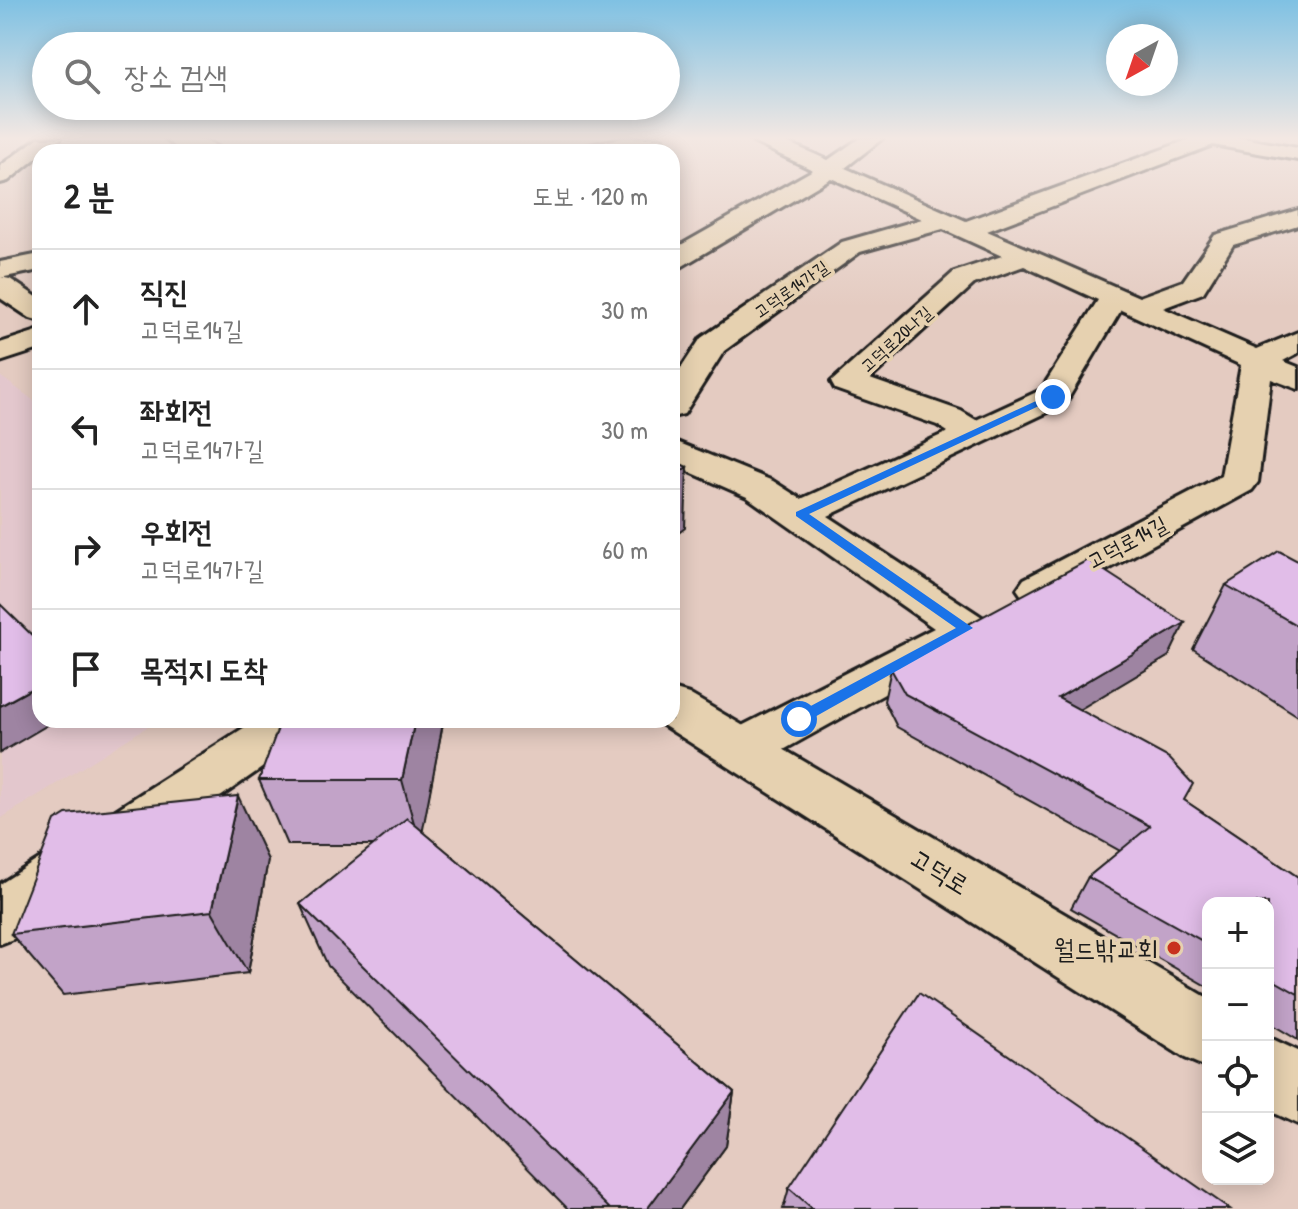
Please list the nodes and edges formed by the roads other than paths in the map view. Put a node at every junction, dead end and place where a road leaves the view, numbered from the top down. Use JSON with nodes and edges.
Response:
{"nodes":[{"id":1,"x":786,"y":194,"type":"edge"},
{"id":2,"x":886,"y":194,"type":"edge"},
{"id":3,"x":1047,"y":194,"type":"edge"},
{"id":4,"x":1298,"y":217,"type":"edge"},
{"id":5,"x":955,"y":226,"type":"junction"},
{"id":6,"x":680,"y":256,"type":"edge"},
{"id":7,"x":1025,"y":257,"type":"junction"},
{"id":8,"x":32,"y":264,"type":"edge"},
{"id":9,"x":0,"y":270,"type":"edge"},
{"id":10,"x":0,"y":285,"type":"edge"},
{"id":11,"x":1126,"y":302,"type":"junction"},
{"id":12,"x":32,"y":307,"type":"edge"},
{"id":13,"x":1298,"y":341,"type":"edge"},
{"id":14,"x":32,"y":342,"type":"edge"},
{"id":15,"x":0,"y":353,"type":"edge"},
{"id":16,"x":1258,"y":361,"type":"junction"},
{"id":17,"x":1298,"y":379,"type":"edge"},
{"id":18,"x":680,"y":395,"type":"edge"},
{"id":19,"x":974,"y":434,"type":"junction"},
{"id":20,"x":680,"y":454,"type":"edge"},
{"id":21,"x":801,"y":514,"type":"junction"},
{"id":22,"x":989,"y":616,"type":"junction"},
{"id":23,"x":680,"y":712,"type":"edge"},
{"id":24,"x":282,"y":728,"type":"edge"},
{"id":25,"x":742,"y":749,"type":"junction"},
{"id":26,"x":0,"y":917,"type":"edge"},
{"id":27,"x":1202,"y":1031,"type":"edge"},
{"id":28,"x":1274,"y":1075,"type":"edge"},
{"id":29,"x":1298,"y":1090,"type":"edge"}],
"edges":[{"from":1,"to":6,"type":"street"},
{"from":2,"to":5,"type":"street"},
{"from":3,"to":5,"type":"street","name":"고덕로14가길"},
{"from":4,"to":11,"type":"street"},
{"from":5,"to":7,"type":"street"},
{"from":5,"to":18,"type":"street","name":"고덕로14가길"},
{"from":7,"to":11,"type":"street"},
{"from":7,"to":19,"type":"street","name":"고덕로20나길"},
{"from":8,"to":9,"type":"street"},
{"from":10,"to":12,"type":"street"},
{"from":11,"to":16,"type":"street"},
{"from":11,"to":19,"type":"street"},
{"from":13,"to":16,"type":"street"},
{"from":14,"to":15,"type":"street"},
{"from":16,"to":17,"type":"street"},
{"from":16,"to":22,"type":"street","name":"고덕로14길"},
{"from":19,"to":21,"type":"street"},
{"from":20,"to":21,"type":"street"},
{"from":21,"to":22,"type":"street"},
{"from":22,"to":25,"type":"street","name":"고덕로14길"},
{"from":23,"to":25,"type":"street","name":"고덕로"},
{"from":24,"to":26,"type":"street"},
{"from":25,"to":27,"type":"street","name":"고덕로"},
{"from":28,"to":29,"type":"street"}]}
